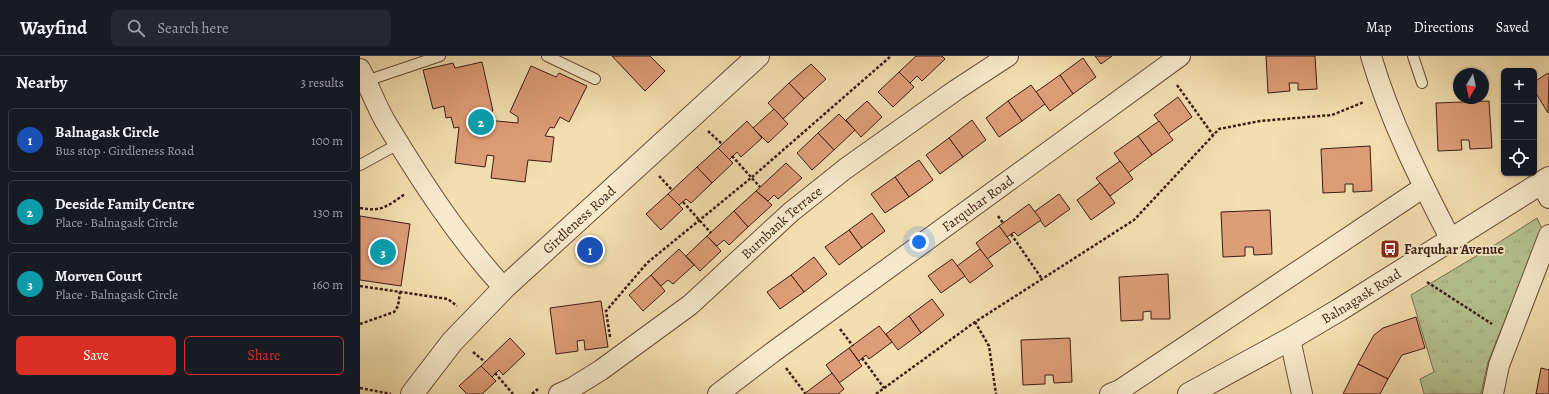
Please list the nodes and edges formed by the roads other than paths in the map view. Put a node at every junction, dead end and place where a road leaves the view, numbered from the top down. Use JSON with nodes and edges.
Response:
{"nodes":[{"id":1,"x":440,"y":56,"type":"edge"},
{"id":2,"x":547,"y":56,"type":"edge"},
{"id":3,"x":758,"y":56,"type":"edge"},
{"id":4,"x":1008,"y":56,"type":"edge"},
{"id":5,"x":1371,"y":56,"type":"edge"},
{"id":6,"x":1413,"y":56,"type":"edge"},
{"id":7,"x":1172,"y":61,"type":"edge"},
{"id":8,"x":363,"y":75,"type":"edge"},
{"id":9,"x":595,"y":79,"type":"dead end"},
{"id":10,"x":1422,"y":84,"type":"dead end"},
{"id":11,"x":400,"y":143,"type":"junction"},
{"id":12,"x":360,"y":165,"type":"edge"},
{"id":13,"x":1546,"y":186,"type":"edge"},
{"id":14,"x":1424,"y":187,"type":"junction"},
{"id":15,"x":1549,"y":235,"type":"edge"},
{"id":16,"x":1451,"y":240,"type":"junction"},
{"id":17,"x":504,"y":288,"type":"junction"},
{"id":18,"x":1290,"y":339,"type":"junction"},
{"id":19,"x":551,"y":390,"type":"edge"},
{"id":20,"x":412,"y":394,"type":"edge"},
{"id":21,"x":718,"y":394,"type":"edge"},
{"id":22,"x":1110,"y":394,"type":"edge"},
{"id":23,"x":1189,"y":394,"type":"edge"},
{"id":24,"x":1302,"y":394,"type":"edge"},
{"id":25,"x":1493,"y":394,"type":"edge"}],
"edges":[{"from":1,"to":8,"type":"lane"},
{"from":2,"to":9,"type":"lane"},
{"from":3,"to":17,"type":"street","name":"Girdleness Road"},
{"from":4,"to":19,"type":"street","name":"Burnbank Terrace"},
{"from":5,"to":14,"type":"street"},
{"from":6,"to":10,"type":"lane"},
{"from":7,"to":21,"type":"street","name":"Farquhar Road"},
{"from":8,"to":11,"type":"street"},
{"from":11,"to":12,"type":"lane"},
{"from":11,"to":17,"type":"street"},
{"from":13,"to":16,"type":"street","name":"Balnagask Road"},
{"from":14,"to":16,"type":"street"},
{"from":14,"to":22,"type":"street"},
{"from":15,"to":25,"type":"street"},
{"from":16,"to":18,"type":"street","name":"Balnagask Road"},
{"from":17,"to":20,"type":"street","name":"Girdleness Road"},
{"from":18,"to":23,"type":"street","name":"Balnagask Road"},
{"from":18,"to":24,"type":"street"}]}
